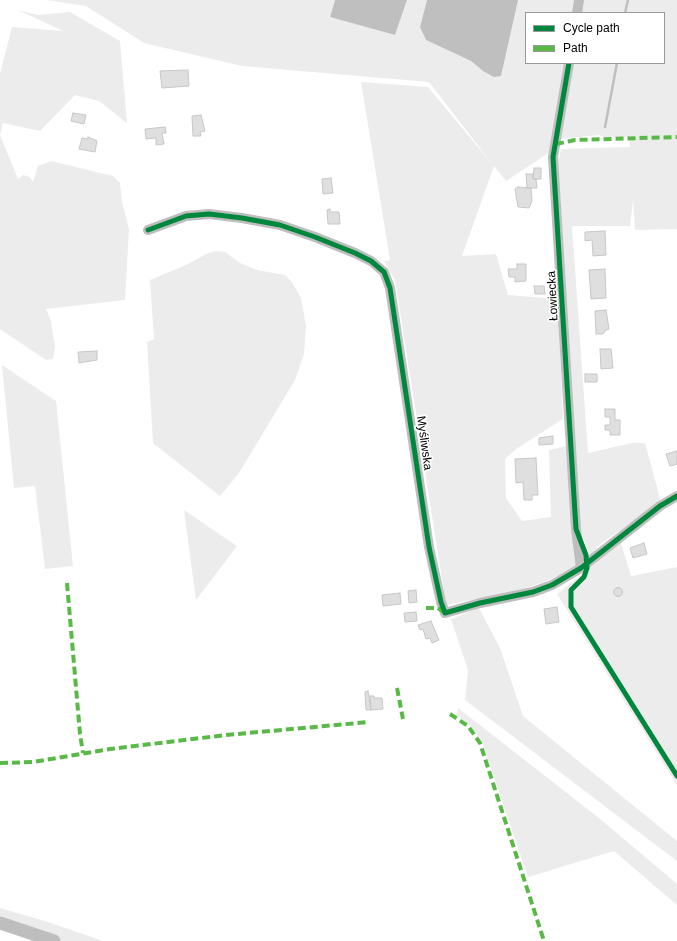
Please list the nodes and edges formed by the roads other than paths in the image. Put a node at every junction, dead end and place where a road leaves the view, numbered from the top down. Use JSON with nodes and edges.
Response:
{"nodes":[{"id":1,"x":579,"y":0,"type":"edge"},
{"id":2,"x":577,"y":12,"type":"edge"},
{"id":3,"x":569,"y":64,"type":"edge"},
{"id":4,"x":148,"y":230,"type":"dead end"},
{"id":5,"x":672,"y":498,"type":"edge"},
{"id":6,"x":581,"y":568,"type":"junction"},
{"id":7,"x":0,"y":923,"type":"edge"},
{"id":8,"x":54,"y":941,"type":"edge"}],
"edges":[{"from":1,"to":2,"type":"street"},
{"from":3,"to":6,"type":"street","name":"Łowiecka"},
{"from":4,"to":6,"type":"street","name":"Myśliwska"},
{"from":5,"to":6,"type":"street","name":"Myśliwska"},
{"from":7,"to":8,"type":"main road"}]}
